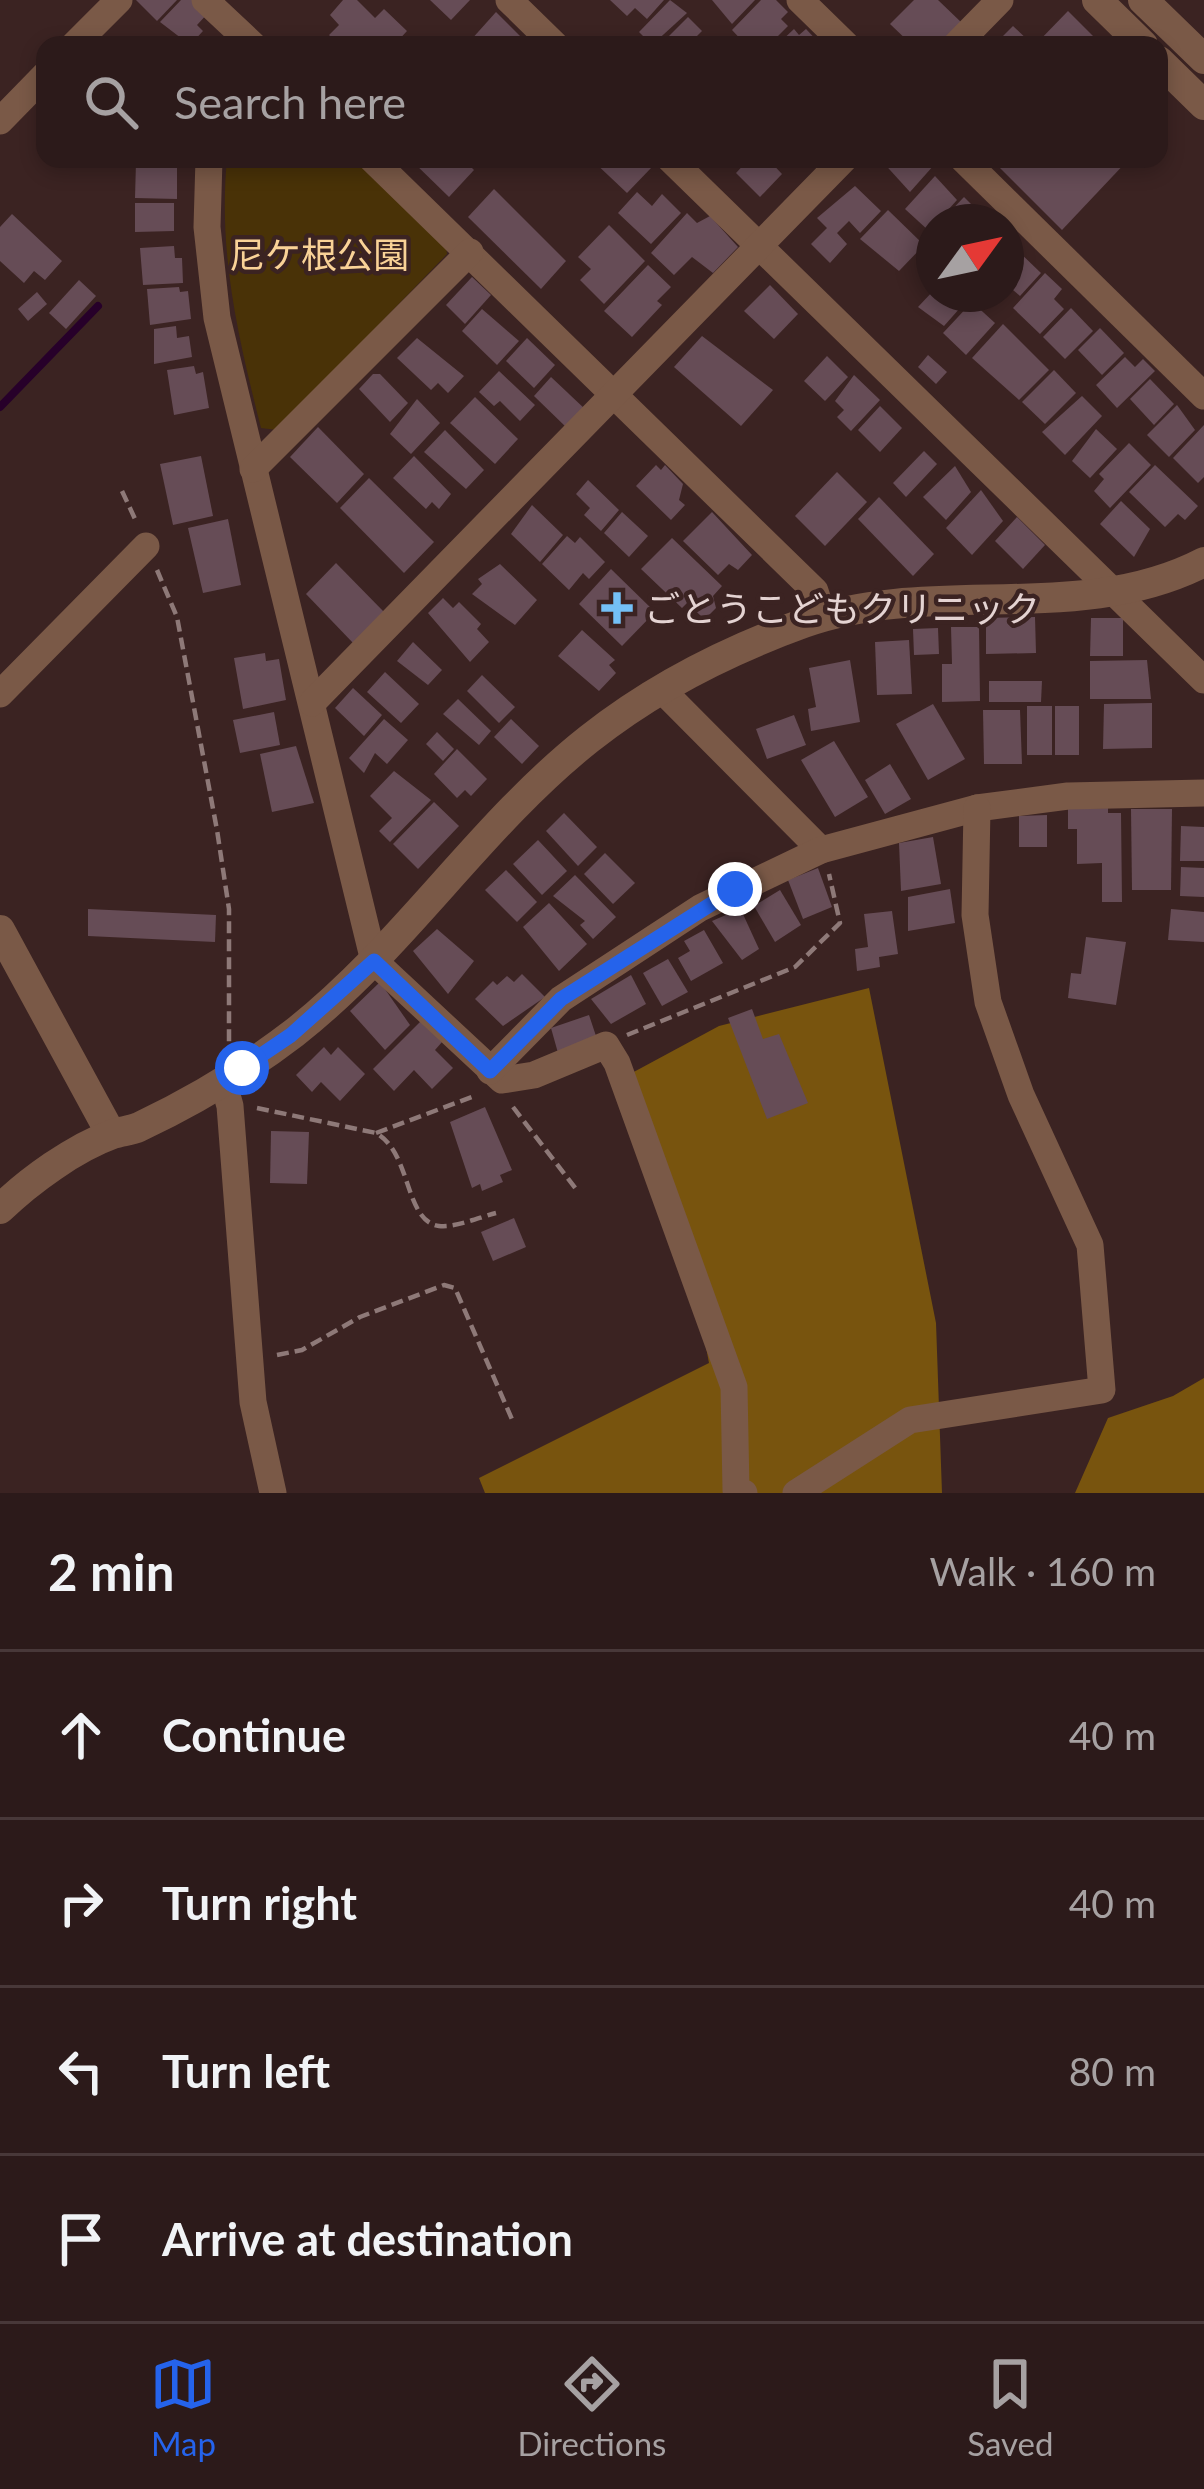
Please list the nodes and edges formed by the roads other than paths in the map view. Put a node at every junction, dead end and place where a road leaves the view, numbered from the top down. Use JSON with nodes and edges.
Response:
{"nodes":[{"id":1,"x":119,"y":0,"type":"edge"},
{"id":2,"x":205,"y":0,"type":"edge"},
{"id":3,"x":509,"y":0,"type":"edge"},
{"id":4,"x":800,"y":0,"type":"edge"},
{"id":5,"x":1000,"y":0,"type":"edge"},
{"id":6,"x":1097,"y":0,"type":"edge"},
{"id":7,"x":1143,"y":0,"type":"edge"},
{"id":8,"x":238,"y":29,"type":"edge"},
{"id":9,"x":83,"y":36,"type":"edge"},
{"id":10,"x":546,"y":36,"type":"edge"},
{"id":11,"x":837,"y":36,"type":"edge"},
{"id":12,"x":965,"y":36,"type":"edge"},
{"id":13,"x":1134,"y":36,"type":"edge"},
{"id":14,"x":1204,"y":59,"type":"edge"},
{"id":15,"x":1168,"y":70,"type":"edge"},
{"id":16,"x":36,"y":84,"type":"edge"},
{"id":17,"x":1204,"y":105,"type":"edge"},
{"id":18,"x":0,"y":121,"type":"edge"},
{"id":19,"x":209,"y":168,"type":"edge"},
{"id":20,"x":381,"y":168,"type":"edge"},
{"id":21,"x":679,"y":168,"type":"edge"},
{"id":22,"x":835,"y":168,"type":"edge"},
{"id":23,"x":971,"y":168,"type":"edge"},
{"id":24,"x":758,"y":245,"type":"junction"},
{"id":25,"x":470,"y":252,"type":"junction"},
{"id":26,"x":617,"y":393,"type":"junction"},
{"id":27,"x":1204,"y":396,"type":"edge"},
{"id":28,"x":254,"y":470,"type":"junction"},
{"id":29,"x":146,"y":546,"type":"road end"},
{"id":30,"x":1204,"y":562,"type":"edge"},
{"id":31,"x":1109,"y":593,"type":"junction"},
{"id":32,"x":823,"y":616,"type":"junction"},
{"id":33,"x":1204,"y":680,"type":"edge"},
{"id":34,"x":662,"y":690,"type":"junction"},
{"id":35,"x":0,"y":694,"type":"edge"},
{"id":36,"x":312,"y":704,"type":"junction"},
{"id":37,"x":1204,"y":794,"type":"edge"},
{"id":38,"x":977,"y":808,"type":"junction"},
{"id":39,"x":821,"y":850,"type":"junction"},
{"id":40,"x":0,"y":930,"type":"edge"},
{"id":41,"x":374,"y":961,"type":"junction"},
{"id":42,"x":495,"y":1075,"type":"junction"},
{"id":43,"x":231,"y":1083,"type":"junction"},
{"id":44,"x":111,"y":1134,"type":"junction"},
{"id":45,"x":0,"y":1209,"type":"edge"},
{"id":46,"x":273,"y":1493,"type":"edge"},
{"id":47,"x":744,"y":1493,"type":"edge"},
{"id":48,"x":796,"y":1493,"type":"edge"}],
"edges":[{"from":1,"to":9,"type":"street"},
{"from":2,"to":8,"type":"street"},
{"from":3,"to":10,"type":"street"},
{"from":4,"to":11,"type":"street"},
{"from":5,"to":12,"type":"street"},
{"from":6,"to":13,"type":"street"},
{"from":7,"to":14,"type":"street"},
{"from":15,"to":17,"type":"street"},
{"from":16,"to":18,"type":"street"},
{"from":19,"to":28,"type":"street"},
{"from":20,"to":25,"type":"street"},
{"from":21,"to":24,"type":"street"},
{"from":22,"to":24,"type":"street"},
{"from":23,"to":27,"type":"street"},
{"from":24,"to":26,"type":"street"},
{"from":24,"to":31,"type":"street"},
{"from":25,"to":26,"type":"street"},
{"from":25,"to":28,"type":"street"},
{"from":26,"to":32,"type":"street"},
{"from":26,"to":36,"type":"street"},
{"from":28,"to":36,"type":"street"},
{"from":29,"to":35,"type":"street"},
{"from":30,"to":31,"type":"street"},
{"from":31,"to":32,"type":"street"},
{"from":31,"to":33,"type":"street"},
{"from":32,"to":34,"type":"street"},
{"from":34,"to":39,"type":"street"},
{"from":34,"to":41,"type":"street"},
{"from":36,"to":41,"type":"street"},
{"from":37,"to":38,"type":"street"},
{"from":38,"to":39,"type":"street"},
{"from":38,"to":48,"type":"street"},
{"from":39,"to":42,"type":"street"},
{"from":40,"to":44,"type":"street"},
{"from":41,"to":42,"type":"street"},
{"from":41,"to":43,"type":"street"},
{"from":42,"to":47,"type":"street"},
{"from":43,"to":44,"type":"street"},
{"from":43,"to":46,"type":"street"},
{"from":44,"to":45,"type":"street"}]}
